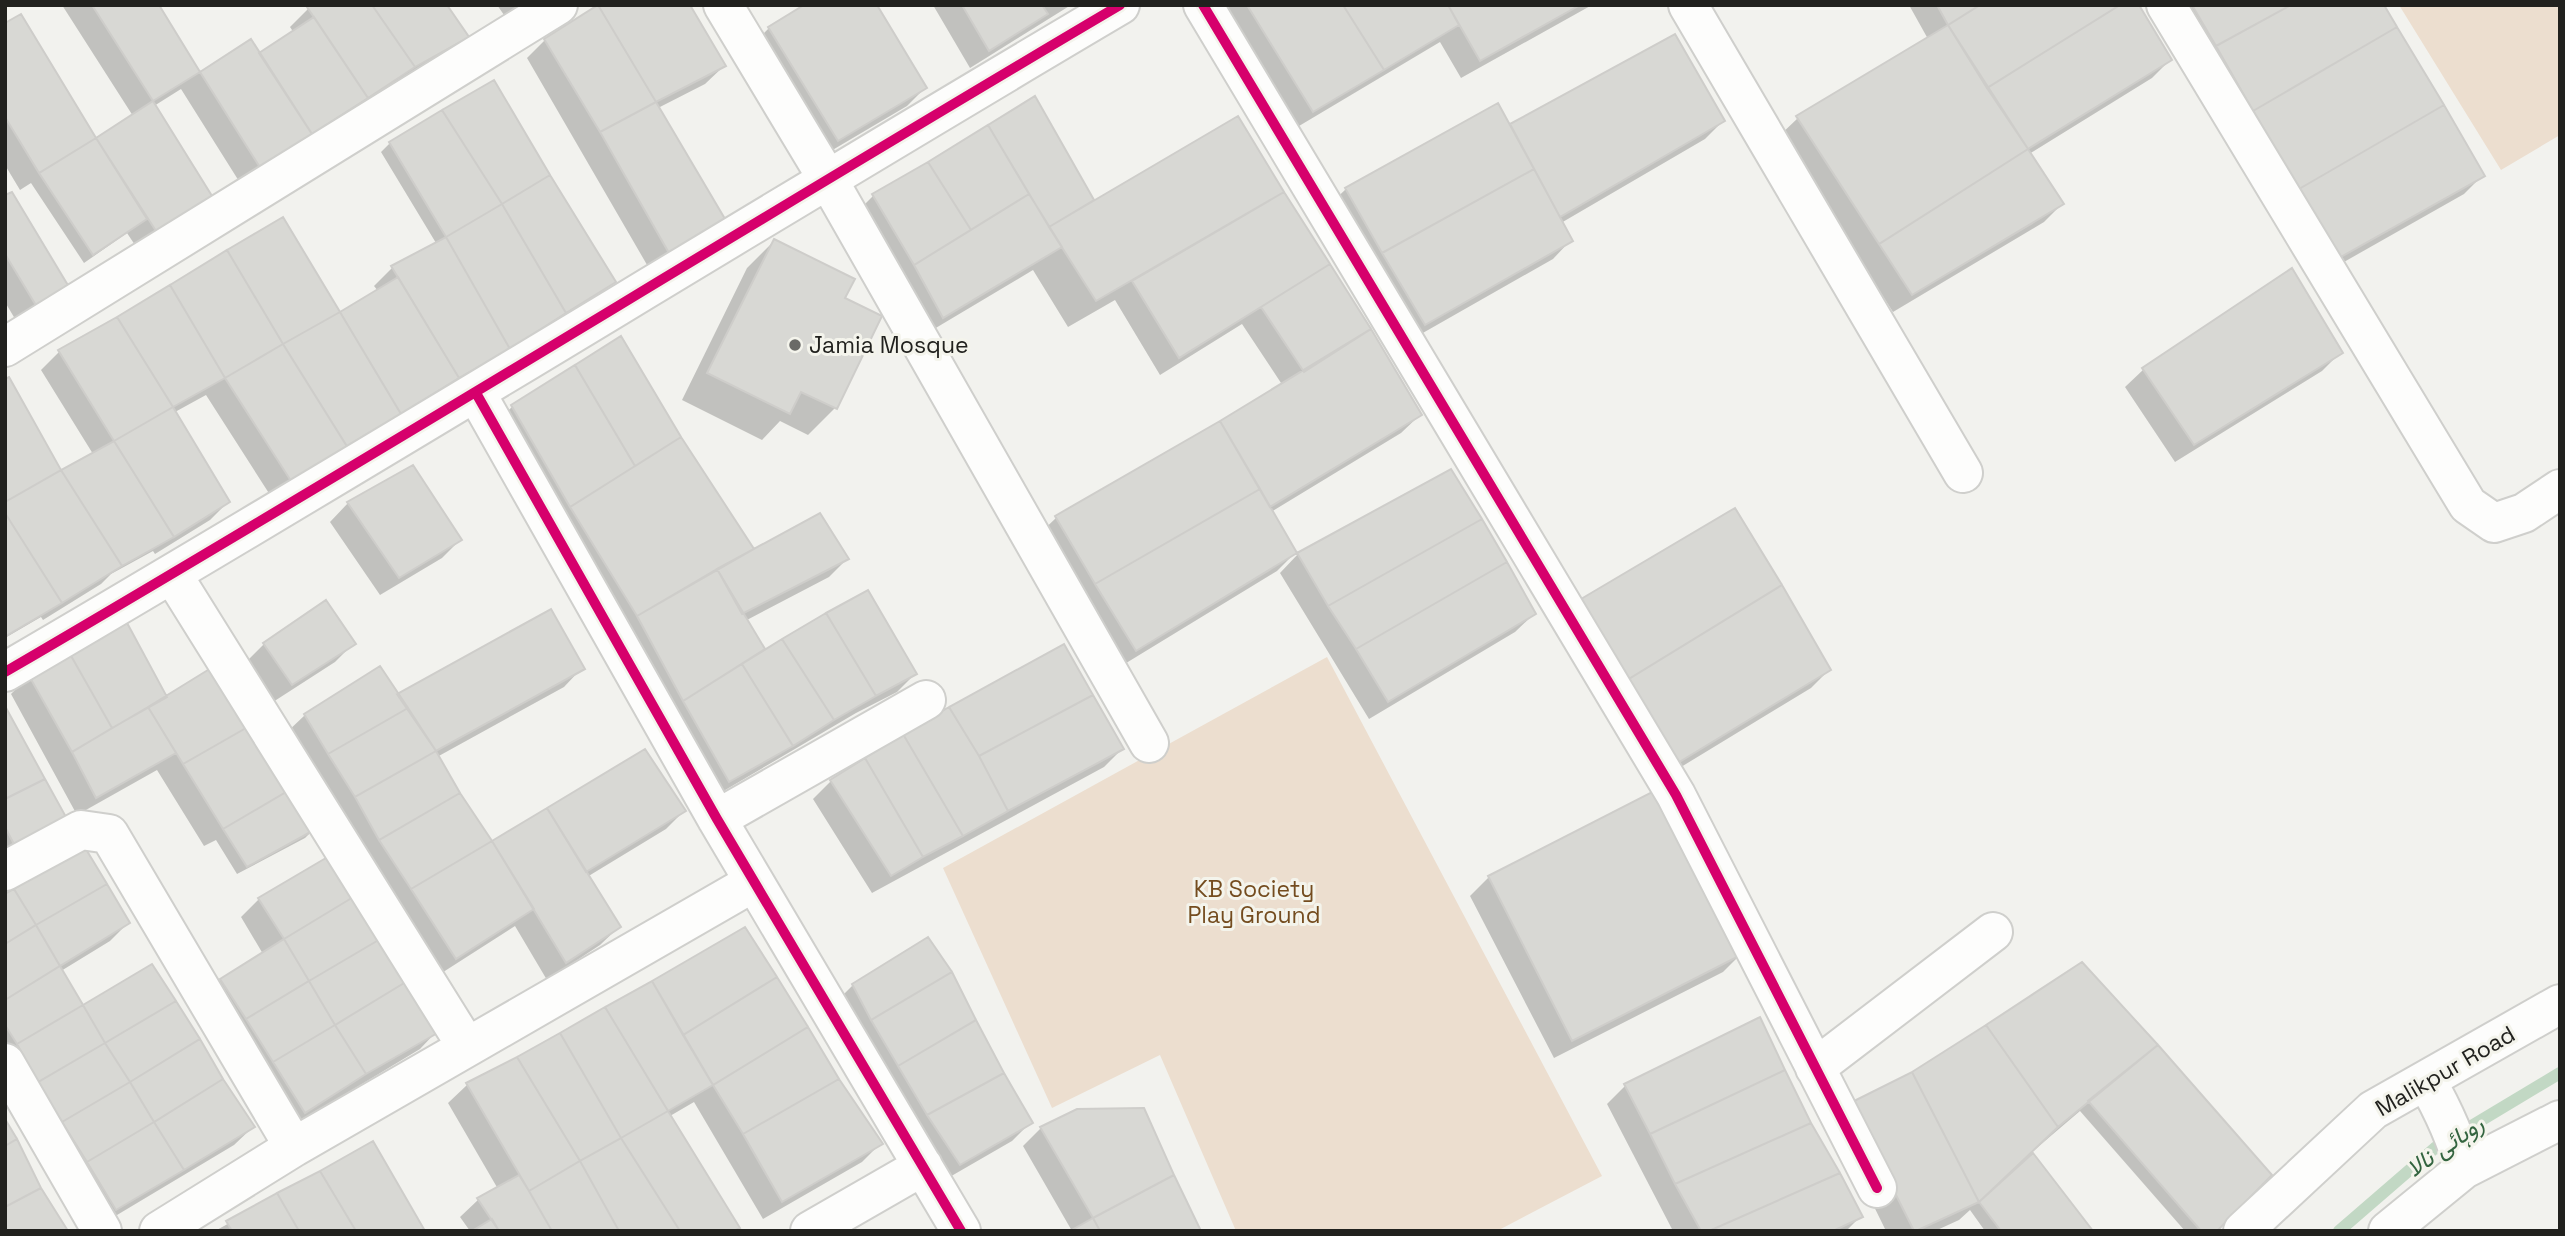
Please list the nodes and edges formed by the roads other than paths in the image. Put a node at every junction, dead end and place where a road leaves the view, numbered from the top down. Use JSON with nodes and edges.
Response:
{"nodes":[{"id":1,"x":558,"y":5,"type":"edge"},
{"id":2,"x":723,"y":5,"type":"edge"},
{"id":3,"x":1120,"y":5,"type":"edge"},
{"id":4,"x":1203,"y":5,"type":"edge"},
{"id":5,"x":1688,"y":5,"type":"edge"},
{"id":6,"x":2166,"y":5,"type":"edge"},
{"id":7,"x":827,"y":178,"type":"junction"},
{"id":8,"x":5,"y":347,"type":"edge"},
{"id":9,"x":476,"y":393,"type":"junction"},
{"id":10,"x":1963,"y":473,"type":"dead end"},
{"id":11,"x":2560,"y":489,"type":"edge"},
{"id":12,"x":172,"y":575,"type":"junction"},
{"id":13,"x":5,"y":672,"type":"edge"},
{"id":14,"x":926,"y":699,"type":"dead end"},
{"id":15,"x":1149,"y":743,"type":"dead end"},
{"id":16,"x":717,"y":819,"type":"junction"},
{"id":17,"x":5,"y":871,"type":"edge"},
{"id":18,"x":754,"y":882,"type":"junction"},
{"id":19,"x":1993,"y":932,"type":"dead end"},
{"id":20,"x":2560,"y":1004,"type":"edge"},
{"id":21,"x":467,"y":1047,"type":"junction"},
{"id":22,"x":5,"y":1063,"type":"edge"},
{"id":23,"x":1815,"y":1068,"type":"junction"},
{"id":24,"x":2435,"y":1095,"type":"junction"},
{"id":25,"x":2560,"y":1120,"type":"edge"},
{"id":26,"x":294,"y":1147,"type":"junction"},
{"id":27,"x":2462,"y":1160,"type":"junction"},
{"id":28,"x":923,"y":1166,"type":"junction"},
{"id":29,"x":1877,"y":1188,"type":"dead end"},
{"id":30,"x":102,"y":1231,"type":"edge"},
{"id":31,"x":159,"y":1231,"type":"edge"},
{"id":32,"x":810,"y":1231,"type":"edge"},
{"id":33,"x":961,"y":1231,"type":"edge"},
{"id":34,"x":2243,"y":1231,"type":"edge"},
{"id":35,"x":2388,"y":1231,"type":"edge"}],
"edges":[{"from":1,"to":8,"type":"street"},
{"from":2,"to":7,"type":"street"},
{"from":3,"to":7,"type":"street"},
{"from":4,"to":23,"type":"street"},
{"from":5,"to":10,"type":"street"},
{"from":6,"to":11,"type":"street"},
{"from":7,"to":9,"type":"street"},
{"from":7,"to":15,"type":"street"},
{"from":9,"to":12,"type":"street"},
{"from":9,"to":16,"type":"street"},
{"from":12,"to":13,"type":"street"},
{"from":12,"to":21,"type":"street"},
{"from":14,"to":16,"type":"street"},
{"from":16,"to":18,"type":"street"},
{"from":17,"to":26,"type":"street"},
{"from":18,"to":21,"type":"street"},
{"from":18,"to":28,"type":"street"},
{"from":19,"to":23,"type":"street"},
{"from":20,"to":24,"type":"street","name":"Malikpur Road"},
{"from":21,"to":26,"type":"street"},
{"from":22,"to":30,"type":"street"},
{"from":23,"to":29,"type":"street"},
{"from":24,"to":27,"type":"street"},
{"from":24,"to":34,"type":"street","name":"Malikpur Road"},
{"from":25,"to":27,"type":"street"},
{"from":26,"to":31,"type":"street"},
{"from":27,"to":35,"type":"street"},
{"from":28,"to":32,"type":"street"},
{"from":28,"to":33,"type":"street"}]}
